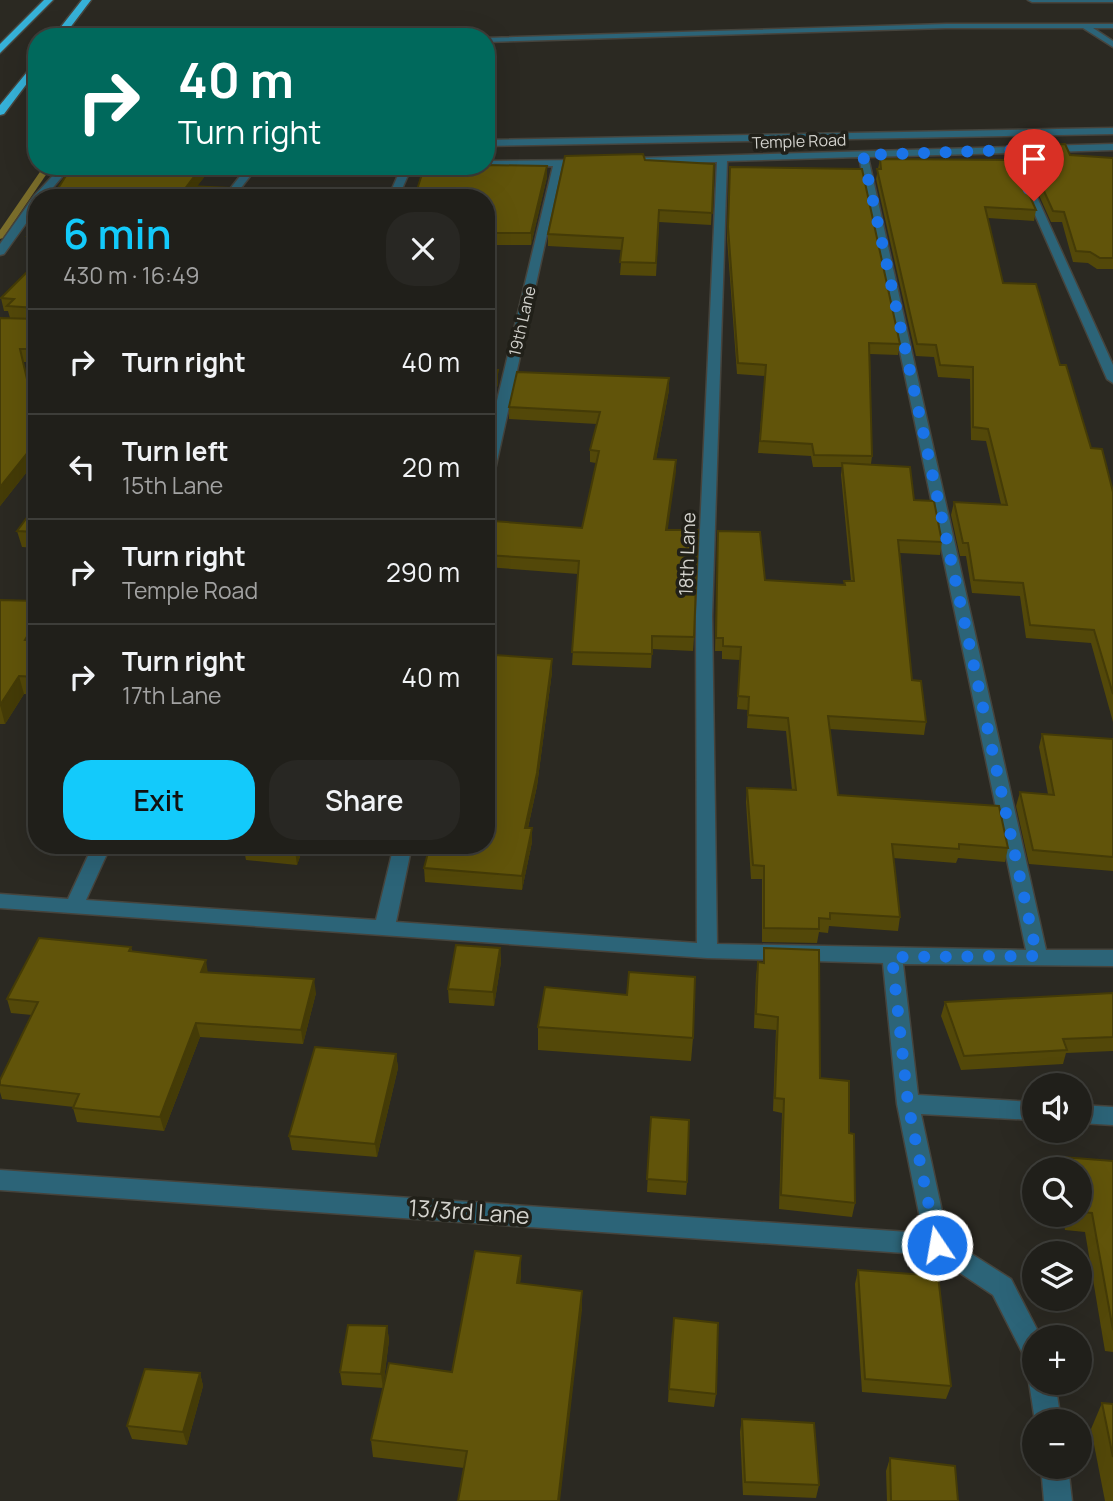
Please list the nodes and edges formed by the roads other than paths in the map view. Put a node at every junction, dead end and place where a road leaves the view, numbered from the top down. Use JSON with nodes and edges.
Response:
{"nodes":[{"id":1,"x":49,"y":0,"type":"edge"},
{"id":2,"x":87,"y":0,"type":"edge"},
{"id":3,"x":1032,"y":0,"type":"edge"},
{"id":4,"x":1113,"y":0,"type":"edge"},
{"id":5,"x":1086,"y":26,"type":"junction"},
{"id":6,"x":1113,"y":26,"type":"edge"},
{"id":7,"x":65,"y":28,"type":"edge"},
{"id":8,"x":495,"y":40,"type":"edge"},
{"id":9,"x":1113,"y":45,"type":"edge"},
{"id":10,"x":0,"y":50,"type":"edge"},
{"id":11,"x":28,"y":75,"type":"edge"},
{"id":12,"x":0,"y":112,"type":"edge"},
{"id":13,"x":1113,"y":131,"type":"edge"},
{"id":14,"x":495,"y":143,"type":"edge"},
{"id":15,"x":1113,"y":147,"type":"edge"},
{"id":16,"x":1011,"y":150,"type":"junction"},
{"id":17,"x":863,"y":155,"type":"junction"},
{"id":18,"x":722,"y":159,"type":"junction"},
{"id":19,"x":626,"y":162,"type":"edge"},
{"id":20,"x":599,"y":163,"type":"edge"},
{"id":21,"x":495,"y":164,"type":"edge"},
{"id":22,"x":558,"y":164,"type":"junction"},
{"id":23,"x":59,"y":175,"type":"edge"},
{"id":24,"x":246,"y":175,"type":"edge"},
{"id":25,"x":47,"y":189,"type":"edge"},
{"id":26,"x":235,"y":189,"type":"edge"},
{"id":27,"x":28,"y":213,"type":"edge"},
{"id":28,"x":0,"y":252,"type":"edge"},
{"id":29,"x":1113,"y":379,"type":"edge"},
{"id":30,"x":495,"y":440,"type":"edge"},
{"id":31,"x":98,"y":854,"type":"edge"},
{"id":32,"x":401,"y":854,"type":"edge"},
{"id":33,"x":0,"y":901,"type":"edge"},
{"id":34,"x":74,"y":906,"type":"junction"},
{"id":35,"x":384,"y":930,"type":"junction"},
{"id":36,"x":706,"y":951,"type":"junction"},
{"id":37,"x":1037,"y":956,"type":"junction"},
{"id":38,"x":892,"y":957,"type":"junction"},
{"id":39,"x":1113,"y":958,"type":"edge"},
{"id":40,"x":908,"y":1104,"type":"junction"},
{"id":41,"x":1022,"y":1110,"type":"edge"},
{"id":42,"x":1092,"y":1115,"type":"edge"},
{"id":43,"x":1113,"y":1116,"type":"edge"},
{"id":44,"x":0,"y":1180,"type":"edge"},
{"id":45,"x":937,"y":1245,"type":"junction"},
{"id":46,"x":1022,"y":1326,"type":"edge"},
{"id":47,"x":1056,"y":1479,"type":"edge"},
{"id":48,"x":1059,"y":1501,"type":"edge"}],
"edges":[{"from":1,"to":10,"type":"highway"},
{"from":2,"to":7,"type":"highway"},
{"from":3,"to":4,"type":"street"},
{"from":5,"to":6,"type":"street"},
{"from":5,"to":8,"type":"street"},
{"from":5,"to":9,"type":"street"},
{"from":11,"to":12,"type":"highway"},
{"from":13,"to":14,"type":"street"},
{"from":15,"to":16,"type":"street","name":"Temple Road"},
{"from":16,"to":17,"type":"street","name":"Temple Road"},
{"from":16,"to":29,"type":"street"},
{"from":17,"to":18,"type":"street","name":"Temple Road"},
{"from":17,"to":37,"type":"street"},
{"from":18,"to":19,"type":"street","name":"Temple Road"},
{"from":18,"to":36,"type":"street","name":"18th Lane"},
{"from":20,"to":22,"type":"street"},
{"from":21,"to":22,"type":"street"},
{"from":22,"to":30,"type":"street","name":"19th Lane"},
{"from":23,"to":25,"type":"street"},
{"from":24,"to":26,"type":"street"},
{"from":27,"to":28,"type":"street"},
{"from":31,"to":34,"type":"street"},
{"from":32,"to":35,"type":"street"},
{"from":33,"to":34,"type":"street"},
{"from":34,"to":35,"type":"street"},
{"from":35,"to":36,"type":"street"},
{"from":36,"to":38,"type":"street"},
{"from":37,"to":38,"type":"street"},
{"from":37,"to":39,"type":"street"},
{"from":38,"to":40,"type":"street"},
{"from":40,"to":41,"type":"street"},
{"from":40,"to":45,"type":"street"},
{"from":42,"to":43,"type":"street"},
{"from":44,"to":45,"type":"street","name":"13/3rd Lane"},
{"from":45,"to":46,"type":"street"},
{"from":47,"to":48,"type":"street"}]}
